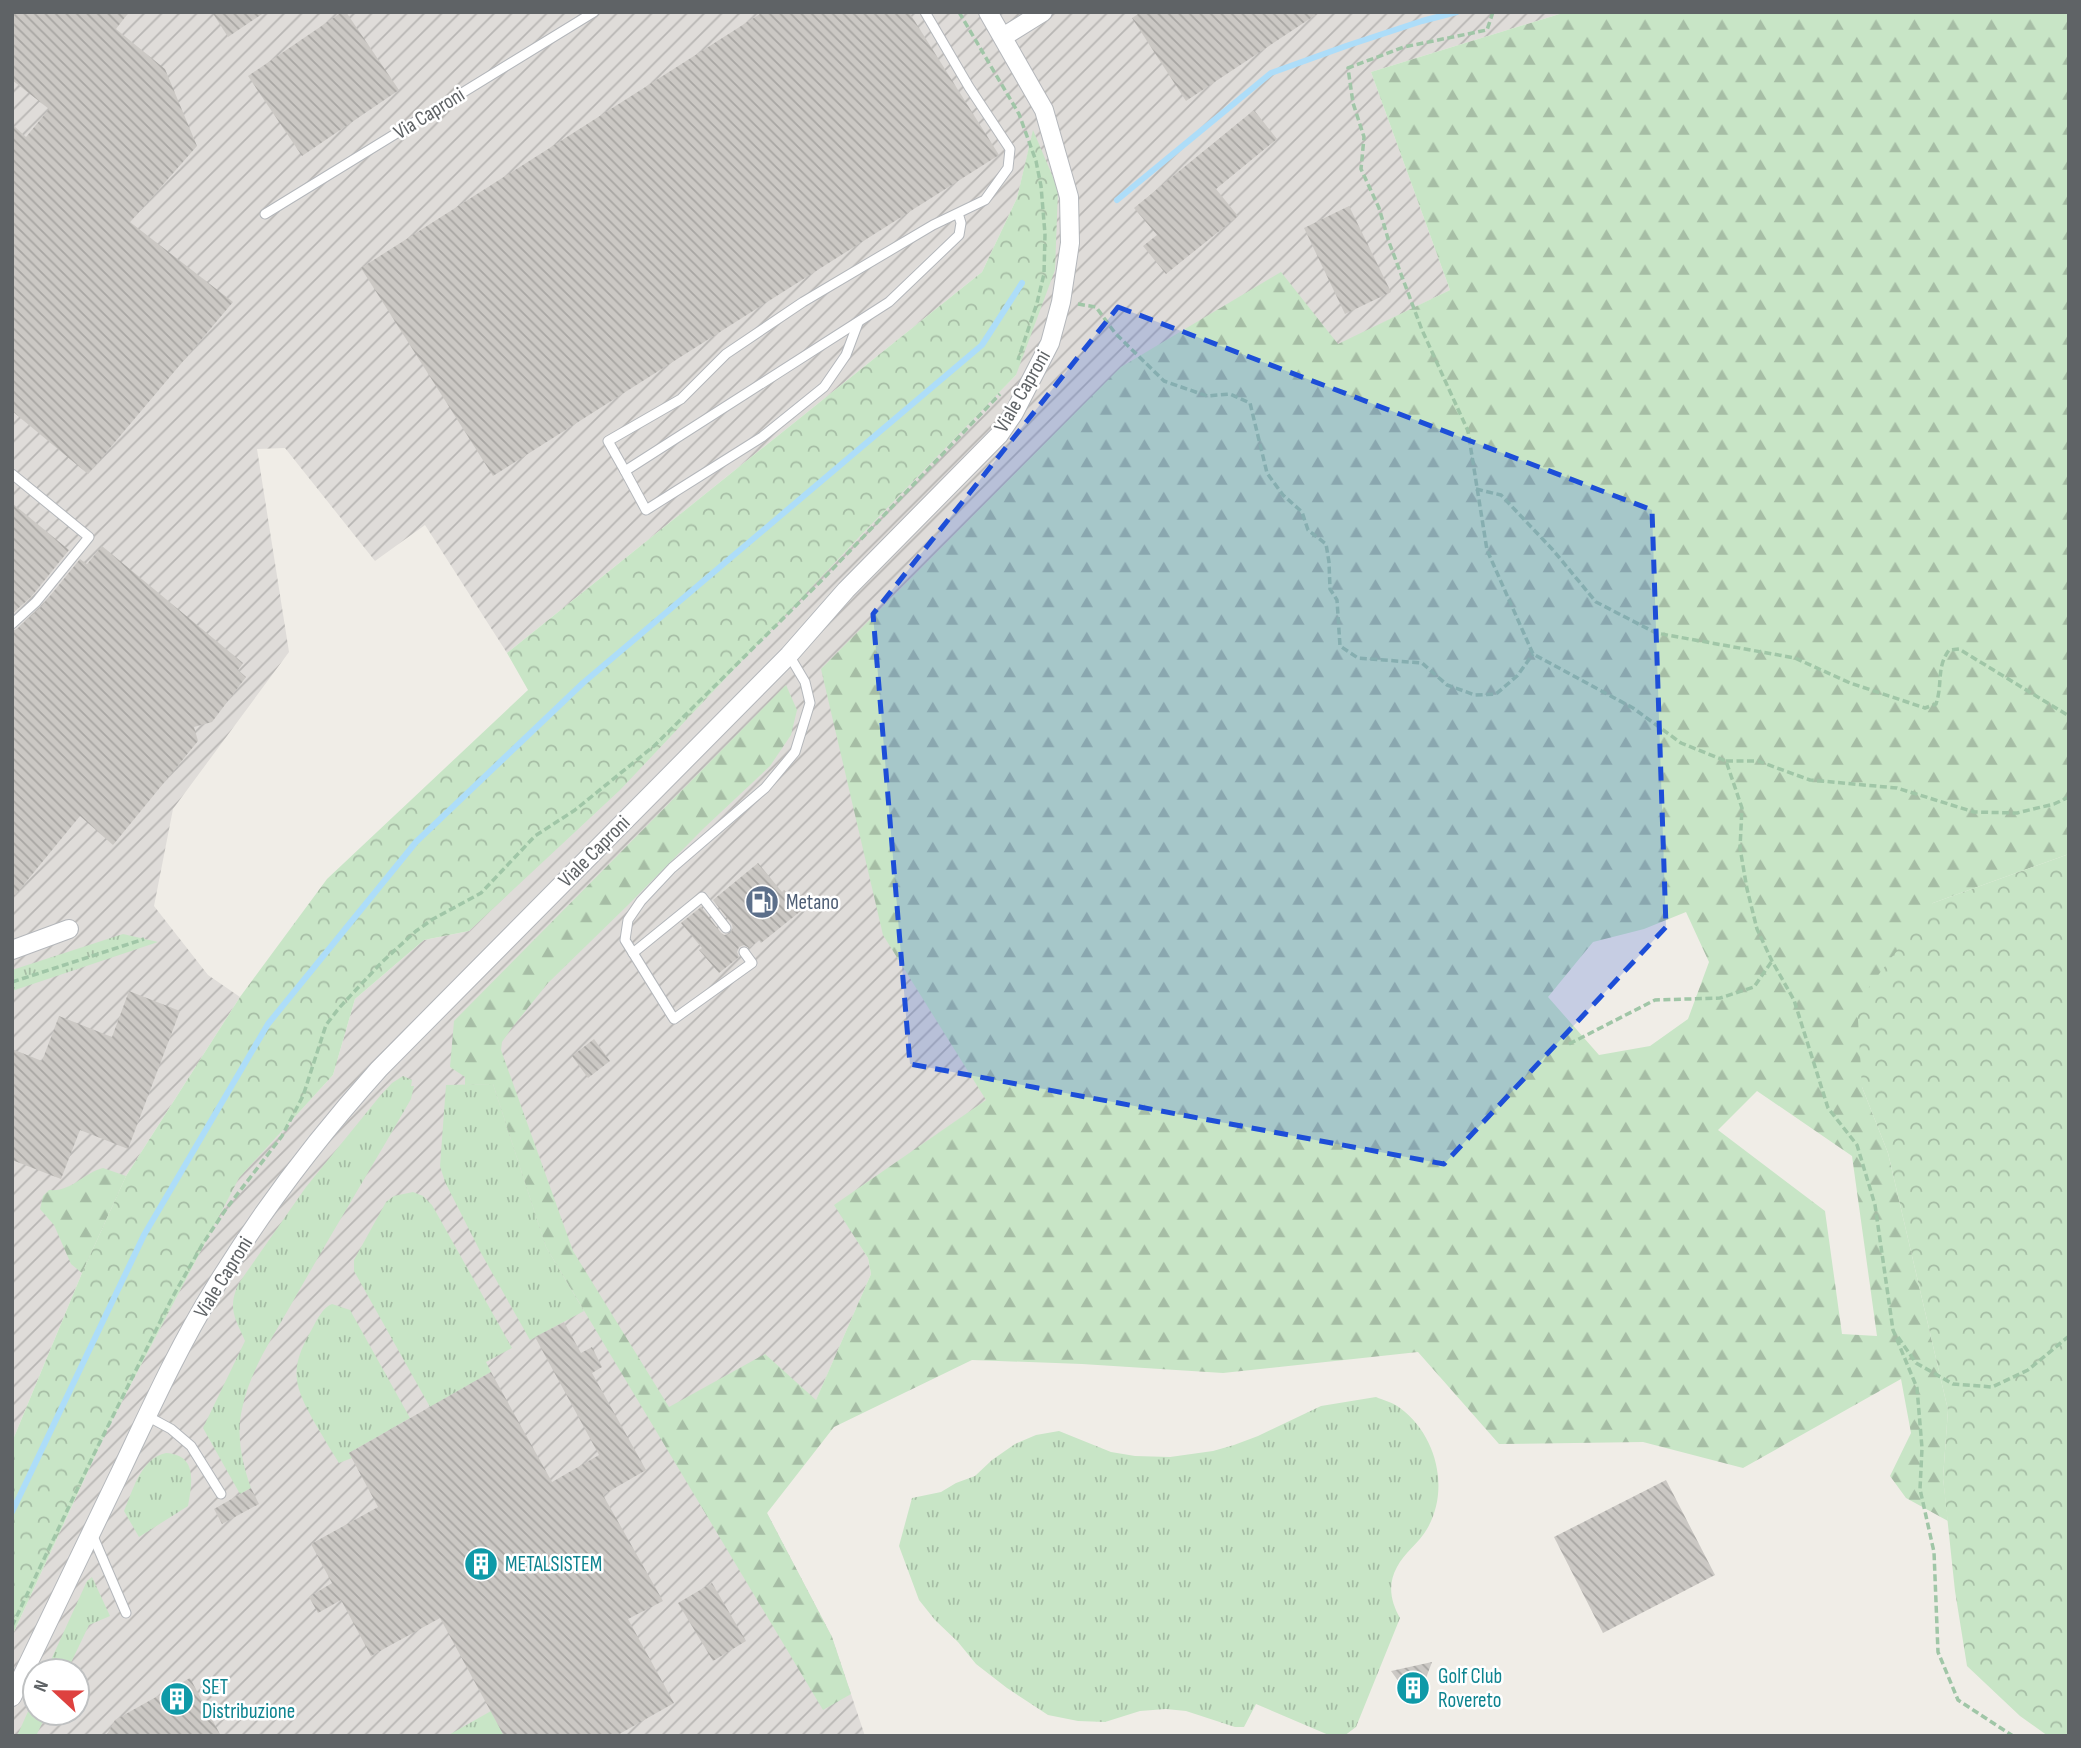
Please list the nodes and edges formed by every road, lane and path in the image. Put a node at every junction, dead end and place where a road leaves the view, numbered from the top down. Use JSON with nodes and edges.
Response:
{"nodes":[{"id":1,"x":594,"y":12,"type":"edge"},
{"id":2,"x":925,"y":12,"type":"edge"},
{"id":3,"x":959,"y":12,"type":"edge"},
{"id":4,"x":988,"y":12,"type":"edge"},
{"id":5,"x":1043,"y":12,"type":"edge"},
{"id":6,"x":1493,"y":12,"type":"edge"},
{"id":7,"x":1003,"y":37,"type":"junction"},
{"id":8,"x":958,"y":213,"type":"junction"},
{"id":9,"x":265,"y":214,"type":"dead end"},
{"id":10,"x":1061,"y":302,"type":"junction"},
{"id":11,"x":858,"y":323,"type":"junction"},
{"id":12,"x":1017,"y":362,"type":"dead end"},
{"id":13,"x":1002,"y":392,"type":"dead end"},
{"id":14,"x":625,"y":471,"type":"junction"},
{"id":15,"x":12,"y":474,"type":"edge"},
{"id":16,"x":1476,"y":489,"type":"junction"},
{"id":17,"x":12,"y":624,"type":"edge"},
{"id":18,"x":1533,"y":654,"type":"junction"},
{"id":19,"x":789,"y":655,"type":"junction"},
{"id":20,"x":2069,"y":716,"type":"edge"},
{"id":21,"x":1726,"y":761,"type":"junction"},
{"id":22,"x":2069,"y":797,"type":"edge"},
{"id":23,"x":726,"y":928,"type":"dead end"},
{"id":24,"x":69,"y":929,"type":"dead end"},
{"id":25,"x":144,"y":939,"type":"dead end"},
{"id":26,"x":12,"y":950,"type":"edge"},
{"id":27,"x":744,"y":952,"type":"dead end"},
{"id":28,"x":633,"y":953,"type":"junction"},
{"id":29,"x":1772,"y":961,"type":"junction"},
{"id":30,"x":12,"y":982,"type":"edge"},
{"id":31,"x":1569,"y":1044,"type":"dead end"},
{"id":32,"x":1893,"y":1330,"type":"junction"},
{"id":33,"x":2069,"y":1336,"type":"edge"},
{"id":34,"x":147,"y":1416,"type":"junction"},
{"id":35,"x":221,"y":1494,"type":"dead end"},
{"id":36,"x":91,"y":1533,"type":"junction"},
{"id":37,"x":126,"y":1613,"type":"dead end"},
{"id":38,"x":12,"y":1626,"type":"edge"},
{"id":39,"x":12,"y":1697,"type":"edge"},
{"id":40,"x":2013,"y":1736,"type":"edge"}],
"edges":[{"from":1,"to":9,"type":"lane","name":"Via Caproni"},
{"from":2,"to":8,"type":"lane"},
{"from":3,"to":12,"type":"path"},
{"from":4,"to":7,"type":"street","name":"Viale Caproni"},
{"from":5,"to":7,"type":"street"},
{"from":6,"to":16,"type":"path"},
{"from":7,"to":10,"type":"street","name":"Viale Caproni"},
{"from":8,"to":11,"type":"lane"},
{"from":8,"to":14,"type":"lane"},
{"from":10,"to":18,"type":"path"},
{"from":10,"to":19,"type":"street","name":"Viale Caproni"},
{"from":11,"to":14,"type":"lane"},
{"from":11,"to":14,"type":"lane"},
{"from":13,"to":38,"type":"path"},
{"from":15,"to":17,"type":"lane"},
{"from":16,"to":18,"type":"path"},
{"from":16,"to":20,"type":"path"},
{"from":18,"to":21,"type":"path"},
{"from":19,"to":28,"type":"lane"},
{"from":19,"to":34,"type":"street","name":"Viale Caproni"},
{"from":21,"to":22,"type":"path"},
{"from":21,"to":29,"type":"path"},
{"from":23,"to":28,"type":"lane"},
{"from":24,"to":26,"type":"street"},
{"from":25,"to":30,"type":"path"},
{"from":27,"to":28,"type":"lane"},
{"from":29,"to":31,"type":"path"},
{"from":29,"to":32,"type":"path"},
{"from":32,"to":33,"type":"path"},
{"from":32,"to":40,"type":"path"},
{"from":34,"to":35,"type":"lane"},
{"from":34,"to":36,"type":"street","name":"Viale Caproni"},
{"from":36,"to":37,"type":"lane"},
{"from":36,"to":39,"type":"street","name":"Viale Caproni"}]}
